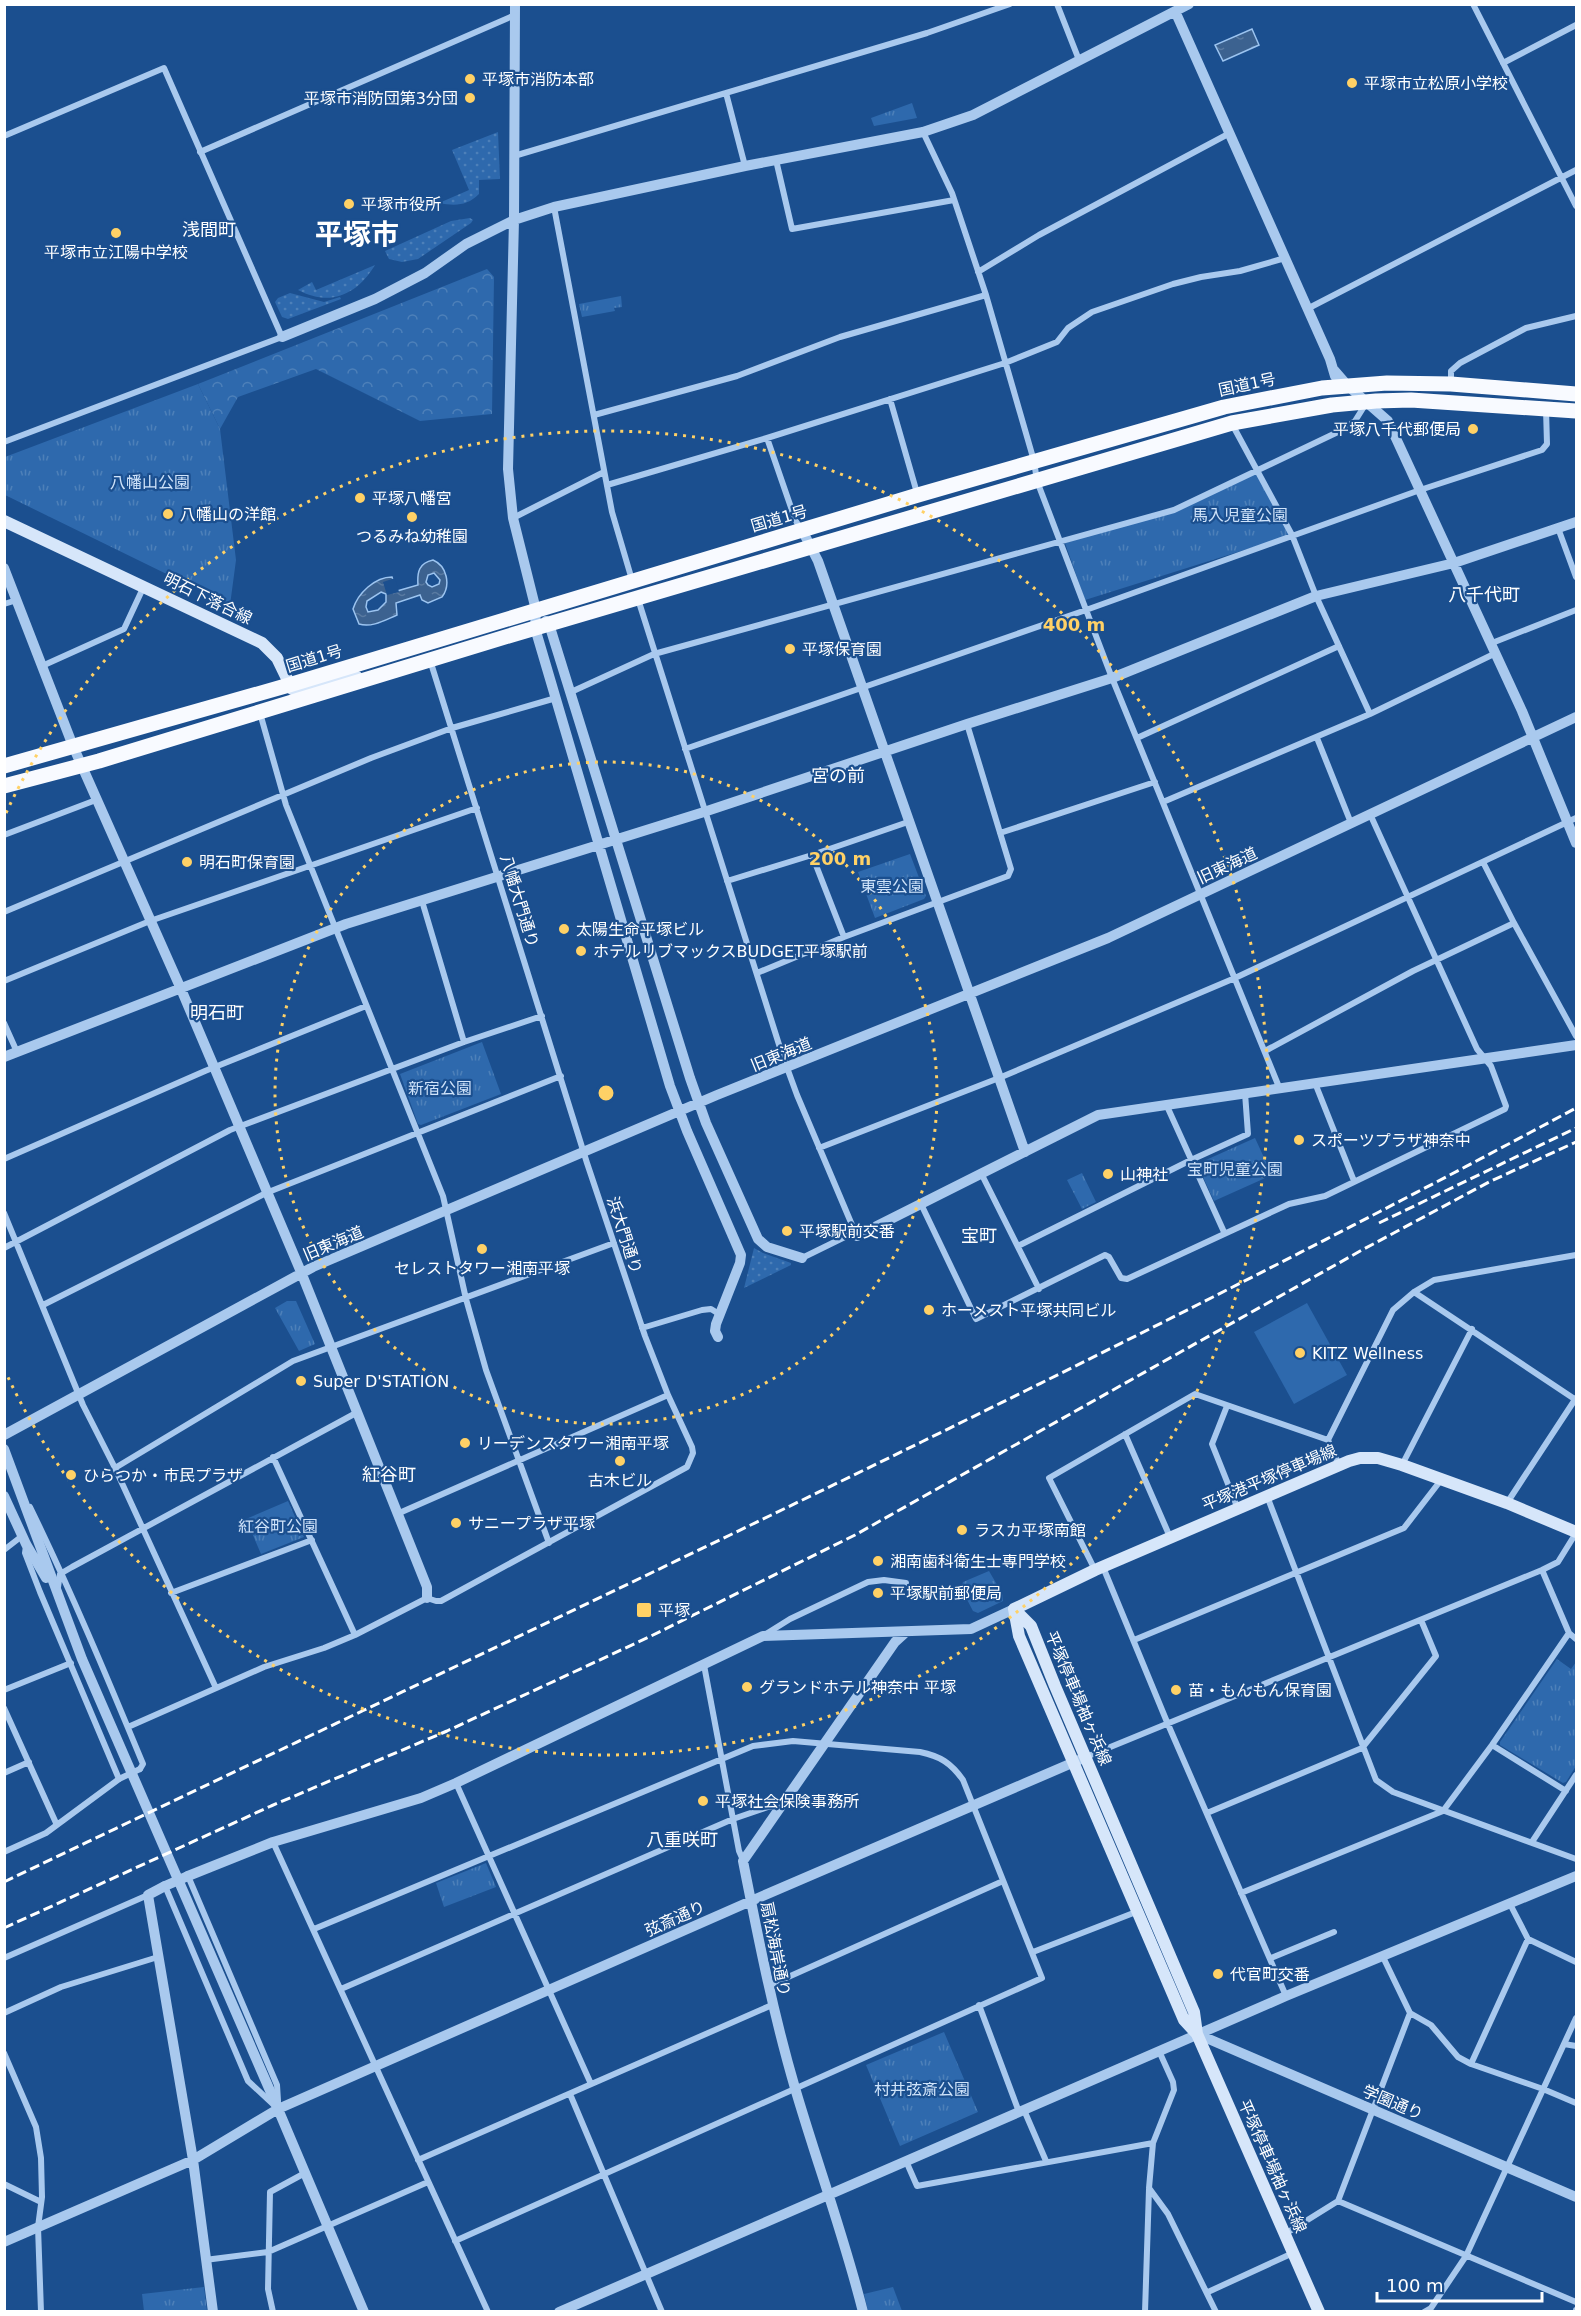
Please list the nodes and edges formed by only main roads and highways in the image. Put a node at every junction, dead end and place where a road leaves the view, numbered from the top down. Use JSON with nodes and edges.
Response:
{"nodes":[{"id":1,"x":1576,"y":394,"type":"edge"},
{"id":2,"x":1378,"y":397,"type":"junction"},
{"id":3,"x":1576,"y":411,"type":"edge"},
{"id":4,"x":4,"y":521,"type":"edge"},
{"id":5,"x":382,"y":674,"type":"junction"},
{"id":6,"x":289,"y":684,"type":"junction"},
{"id":7,"x":204,"y":709,"type":"junction"},
{"id":8,"x":260,"y":712,"type":"junction"},
{"id":9,"x":4,"y":766,"type":"edge"},
{"id":10,"x":4,"y":786,"type":"edge"},
{"id":11,"x":1576,"y":1533,"type":"edge"},
{"id":12,"x":1014,"y":1609,"type":"junction"},
{"id":13,"x":1197,"y":2034,"type":"junction"},
{"id":14,"x":1320,"y":2312,"type":"edge"}],
"edges":[{"from":1,"to":2,"type":"highway","name":"国道1号"},
{"from":2,"to":3,"type":"highway","name":"国道1号"},
{"from":2,"to":5,"type":"highway","name":"国道1号"},
{"from":2,"to":6,"type":"highway","name":"国道1号"},
{"from":4,"to":6,"type":"main road","name":"明石下落合線"},
{"from":5,"to":6,"type":"main road"},
{"from":5,"to":8,"type":"highway","name":"国道1号"},
{"from":6,"to":7,"type":"highway","name":"国道1号"},
{"from":7,"to":8,"type":"highway"},
{"from":7,"to":9,"type":"highway","name":"国道1号"},
{"from":8,"to":10,"type":"highway","name":"国道1号"},
{"from":11,"to":12,"type":"main road","name":"平塚港平塚停車場線"},
{"from":12,"to":13,"type":"main road","name":"平塚停車場袖ヶ浜線"},
{"from":12,"to":13,"type":"main road","name":"平塚停車場袖ヶ浜線"},
{"from":13,"to":14,"type":"main road","name":"平塚停車場袖ヶ浜線"}]}
